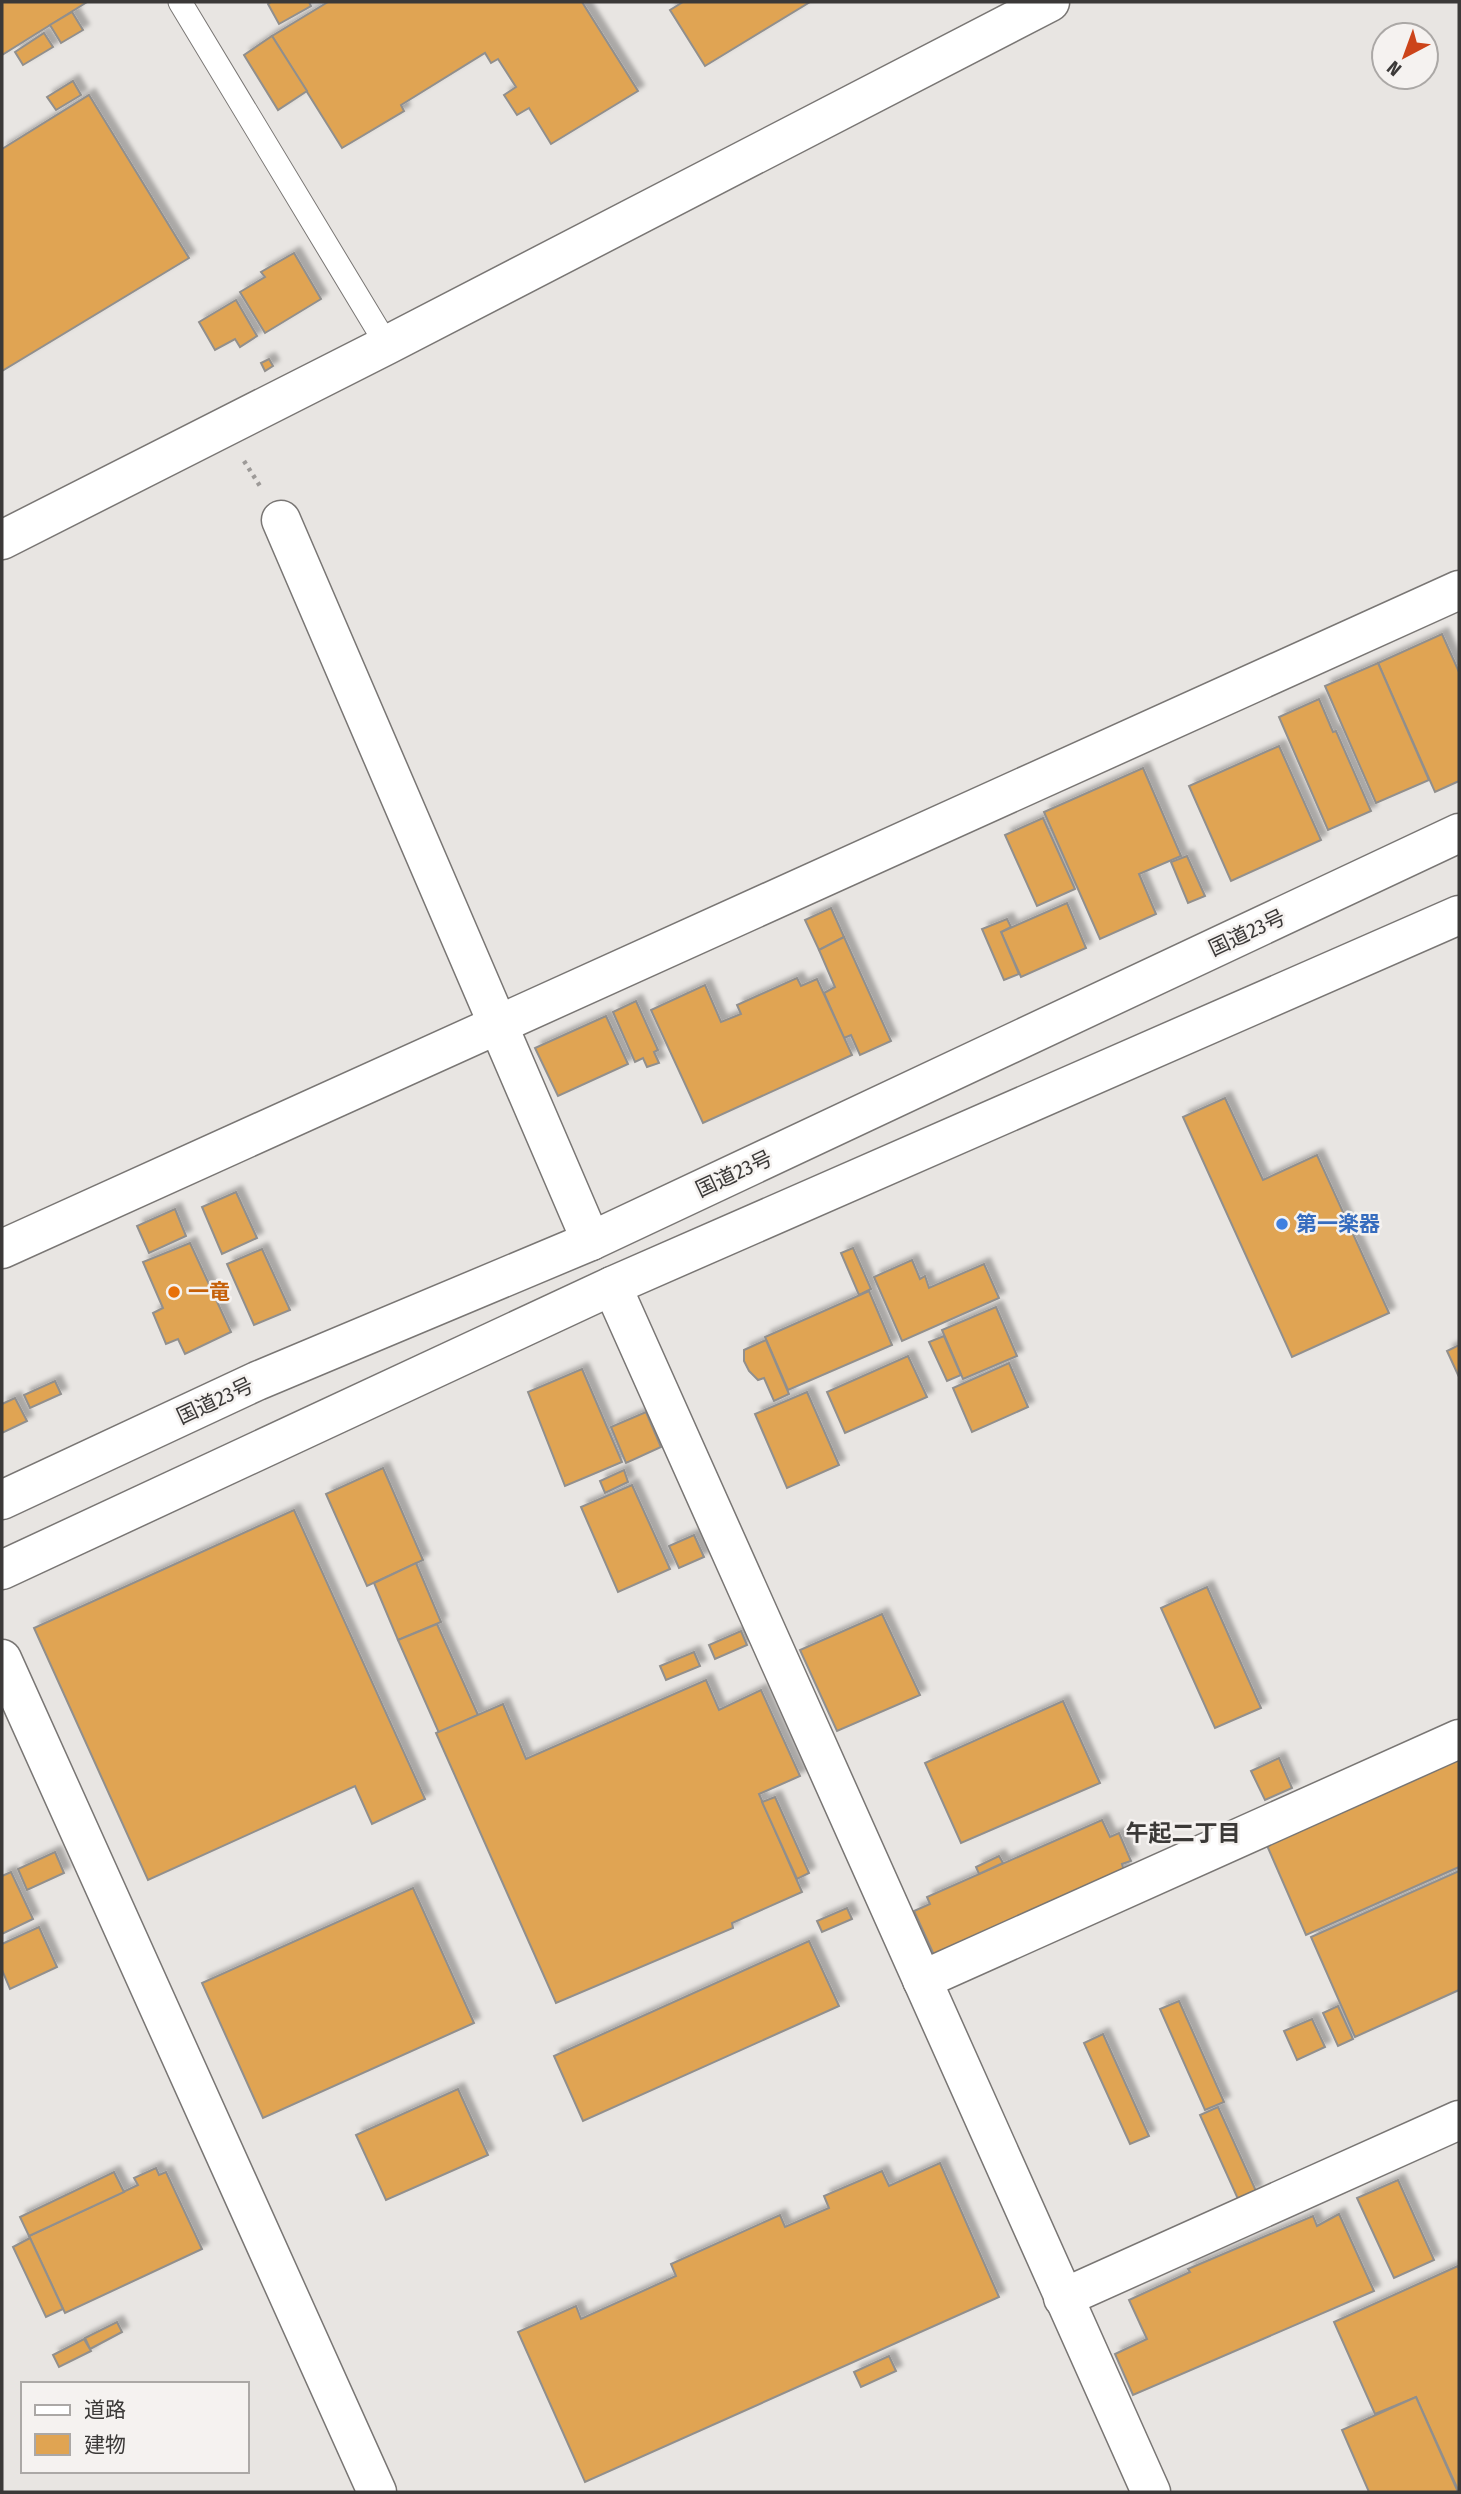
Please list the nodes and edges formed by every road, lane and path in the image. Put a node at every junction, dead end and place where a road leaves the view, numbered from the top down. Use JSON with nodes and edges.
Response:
{"nodes":[{"id":1,"x":180,"y":2,"type":"edge"},
{"id":2,"x":1050,"y":2,"type":"edge"},
{"id":3,"x":387,"y":345,"type":"junction"},
{"id":4,"x":223,"y":428,"type":"junction"},
{"id":5,"x":281,"y":520,"type":"joint"},
{"id":6,"x":2,"y":540,"type":"edge"},
{"id":7,"x":1459,"y":590,"type":"edge"},
{"id":8,"x":1459,"y":833,"type":"edge"},
{"id":9,"x":1459,"y":915,"type":"edge"},
{"id":10,"x":499,"y":1024,"type":"junction"},
{"id":11,"x":591,"y":1241,"type":"junction"},
{"id":12,"x":2,"y":1249,"type":"edge"},
{"id":13,"x":612,"y":1286,"type":"junction"},
{"id":14,"x":2,"y":1500,"type":"edge"},
{"id":15,"x":2,"y":1570,"type":"edge"},
{"id":16,"x":2,"y":1659,"type":"edge"},
{"id":17,"x":1459,"y":1738,"type":"edge"},
{"id":18,"x":922,"y":1980,"type":"junction"},
{"id":19,"x":1459,"y":2120,"type":"edge"},
{"id":20,"x":1063,"y":2298,"type":"junction"},
{"id":21,"x":377,"y":2492,"type":"edge"},
{"id":22,"x":1151,"y":2492,"type":"edge"}],
"edges":[{"from":1,"to":3,"type":"lane"},
{"from":2,"to":3,"type":"main road"},
{"from":3,"to":4,"type":"main road"},
{"from":4,"to":5,"type":"path"},
{"from":4,"to":6,"type":"main road"},
{"from":5,"to":10,"type":"main road"},
{"from":7,"to":10,"type":"main road"},
{"from":8,"to":11,"type":"main road","name":"国道23号"},
{"from":9,"to":13,"type":"main road"},
{"from":10,"to":11,"type":"main road"},
{"from":10,"to":12,"type":"main road"},
{"from":11,"to":14,"type":"main road","name":"国道23号"},
{"from":13,"to":15,"type":"main road"},
{"from":13,"to":18,"type":"main road"},
{"from":16,"to":21,"type":"main road"},
{"from":17,"to":18,"type":"main road"},
{"from":18,"to":20,"type":"main road"},
{"from":19,"to":20,"type":"main road"},
{"from":20,"to":22,"type":"main road"}]}
